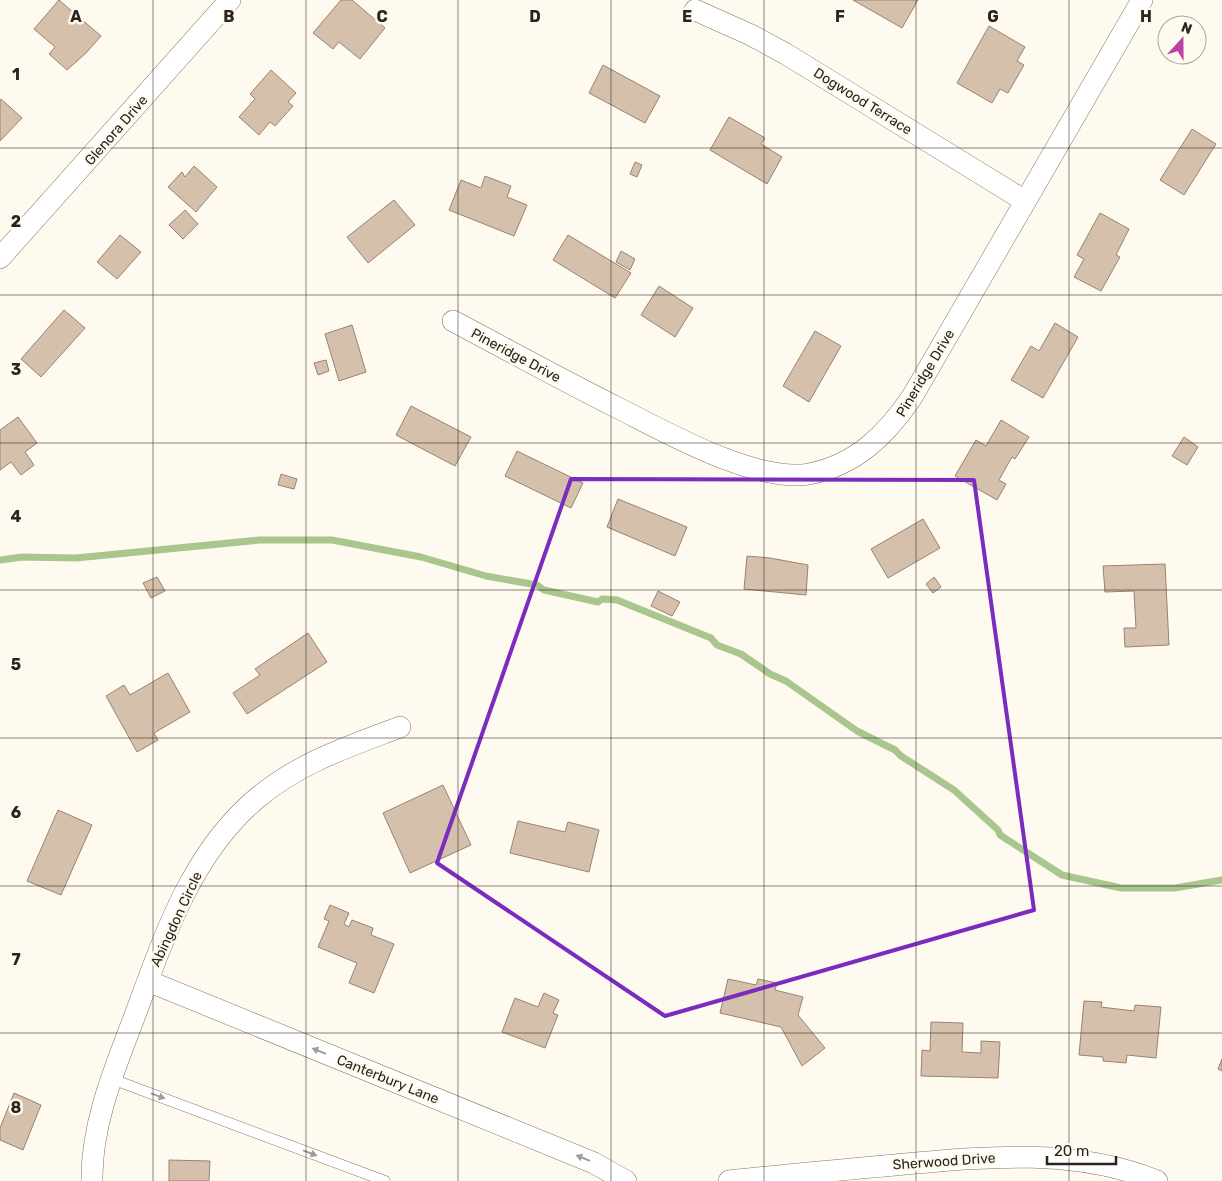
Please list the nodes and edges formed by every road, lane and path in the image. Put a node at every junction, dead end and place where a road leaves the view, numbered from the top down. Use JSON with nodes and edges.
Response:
{"nodes":[{"id":1,"x":230,"y":0,"type":"edge"},
{"id":2,"x":1142,"y":0,"type":"edge"},
{"id":3,"x":695,"y":10,"type":"dead end"},
{"id":4,"x":1025,"y":201,"type":"junction"},
{"id":5,"x":3,"y":250,"type":"edge"},
{"id":6,"x":453,"y":321,"type":"dead end"},
{"id":7,"x":400,"y":727,"type":"dead end"},
{"id":8,"x":148,"y":981,"type":"junction"},
{"id":9,"x":112,"y":1079,"type":"junction"},
{"id":10,"x":92,"y":1181,"type":"edge"},
{"id":11,"x":385,"y":1181,"type":"edge"},
{"id":12,"x":626,"y":1181,"type":"edge"},
{"id":13,"x":729,"y":1181,"type":"edge"},
{"id":14,"x":1157,"y":1181,"type":"edge"}],
"edges":[{"from":1,"to":5,"type":"street","name":"Glenora Drive"},
{"from":2,"to":4,"type":"street","name":"Pineridge Drive"},
{"from":3,"to":4,"type":"street","name":"Dogwood Terrace"},
{"from":4,"to":6,"type":"street","name":"Pineridge Drive"},
{"from":7,"to":8,"type":"street","name":"Abingdon Circle"},
{"from":8,"to":9,"type":"street","name":"Abingdon Circle"},
{"from":12,"to":8,"type":"street","name":"Canterbury Lane","one_way":true},
{"from":9,"to":10,"type":"street","name":"Abingdon Circle"},
{"from":9,"to":11,"type":"lane","one_way":true},
{"from":13,"to":14,"type":"street","name":"Sherwood Drive"}]}
